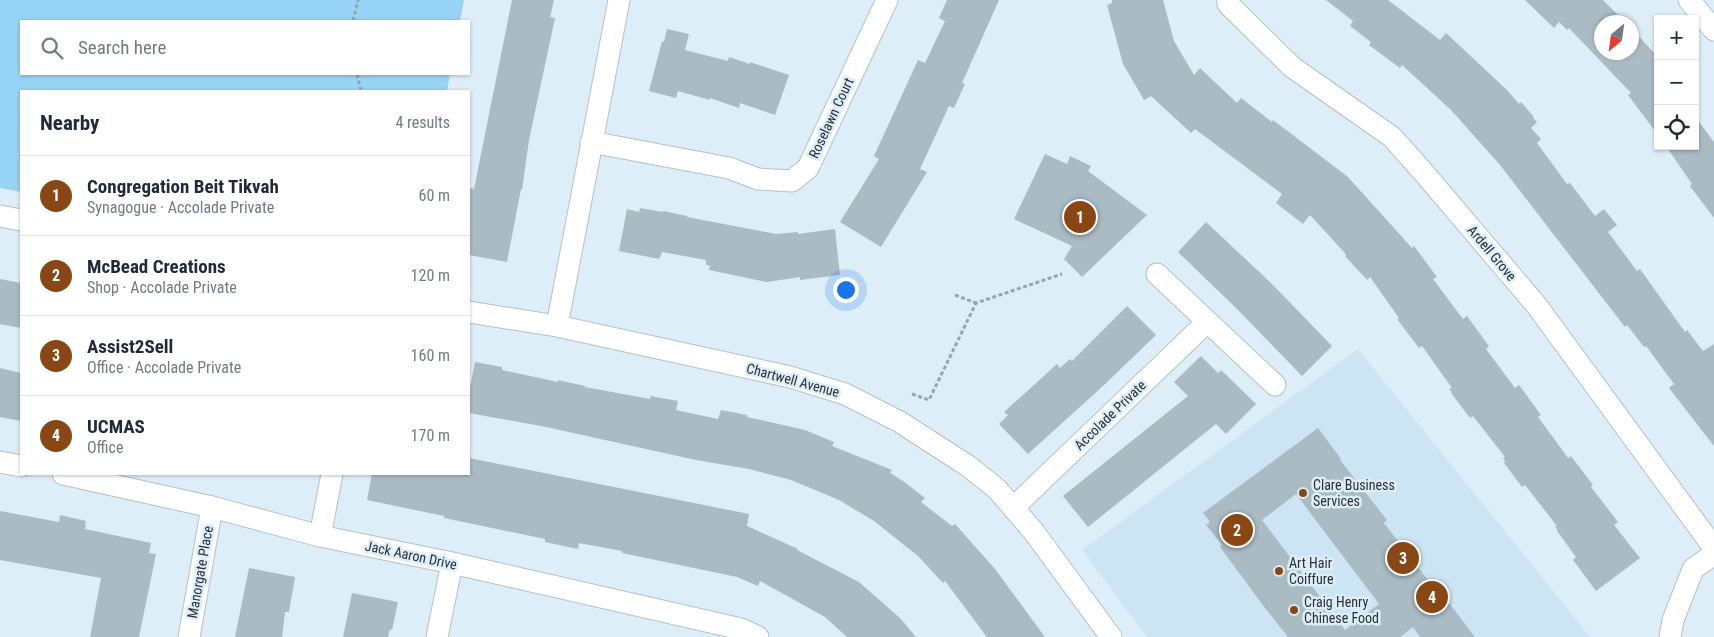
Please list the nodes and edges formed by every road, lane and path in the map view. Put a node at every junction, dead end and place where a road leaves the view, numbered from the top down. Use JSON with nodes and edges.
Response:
{"nodes":[{"id":1,"x":358,"y":0,"type":"edge"},
{"id":2,"x":619,"y":0,"type":"edge"},
{"id":3,"x":887,"y":0,"type":"edge"},
{"id":4,"x":1228,"y":0,"type":"edge"},
{"id":5,"x":1689,"y":0,"type":"edge"},
{"id":6,"x":353,"y":20,"type":"edge"},
{"id":7,"x":1714,"y":30,"type":"edge"},
{"id":8,"x":357,"y":75,"type":"edge"},
{"id":9,"x":361,"y":90,"type":"edge"},
{"id":10,"x":591,"y":142,"type":"junction"},
{"id":11,"x":0,"y":216,"type":"edge"},
{"id":12,"x":20,"y":220,"type":"edge"},
{"id":13,"x":1062,"y":274,"type":"dead end"},
{"id":14,"x":1157,"y":274,"type":"dead end"},
{"id":15,"x":954,"y":295,"type":"dead end"},
{"id":16,"x":976,"y":303,"type":"junction"},
{"id":17,"x":470,"y":312,"type":"edge"},
{"id":18,"x":1207,"y":322,"type":"junction"},
{"id":19,"x":557,"y":326,"type":"junction"},
{"id":20,"x":1275,"y":386,"type":"dead end"},
{"id":21,"x":912,"y":394,"type":"dead end"},
{"id":22,"x":0,"y":462,"type":"edge"},
{"id":23,"x":20,"y":466,"type":"edge"},
{"id":24,"x":68,"y":475,"type":"edge"},
{"id":25,"x":332,"y":475,"type":"edge"},
{"id":26,"x":212,"y":507,"type":"junction"},
{"id":27,"x":1013,"y":508,"type":"junction"},
{"id":28,"x":320,"y":536,"type":"junction"},
{"id":29,"x":1714,"y":548,"type":"edge"},
{"id":30,"x":1714,"y":554,"type":"edge"},
{"id":31,"x":452,"y":563,"type":"junction"},
{"id":32,"x":189,"y":637,"type":"edge"},
{"id":33,"x":437,"y":637,"type":"edge"},
{"id":34,"x":758,"y":637,"type":"edge"},
{"id":35,"x":1111,"y":637,"type":"edge"},
{"id":36,"x":1670,"y":637,"type":"edge"}],
"edges":[{"from":1,"to":6,"type":"path"},
{"from":2,"to":10,"type":"street"},
{"from":3,"to":10,"type":"street","name":"Roselawn Court"},
{"from":4,"to":29,"type":"street","name":"Ardell Grove"},
{"from":5,"to":7,"type":"street"},
{"from":8,"to":9,"type":"path"},
{"from":10,"to":19,"type":"street"},
{"from":11,"to":12,"type":"street"},
{"from":13,"to":16,"type":"path"},
{"from":14,"to":18,"type":"street"},
{"from":15,"to":16,"type":"path"},
{"from":16,"to":21,"type":"path"},
{"from":17,"to":19,"type":"street","name":"Chartwell Avenue"},
{"from":18,"to":20,"type":"street"},
{"from":18,"to":27,"type":"street","name":"Accolade Private"},
{"from":19,"to":27,"type":"street","name":"Chartwell Avenue"},
{"from":22,"to":23,"type":"street"},
{"from":24,"to":26,"type":"street","name":"Jack Aaron Drive"},
{"from":25,"to":28,"type":"street"},
{"from":26,"to":28,"type":"street","name":"Jack Aaron Drive"},
{"from":26,"to":32,"type":"street","name":"Manorgate Place"},
{"from":27,"to":35,"type":"street","name":"Chartwell Avenue"},
{"from":28,"to":31,"type":"street","name":"Jack Aaron Drive"},
{"from":30,"to":36,"type":"street"},
{"from":31,"to":33,"type":"street"},
{"from":31,"to":34,"type":"street","name":"Jack Aaron Drive"}]}
